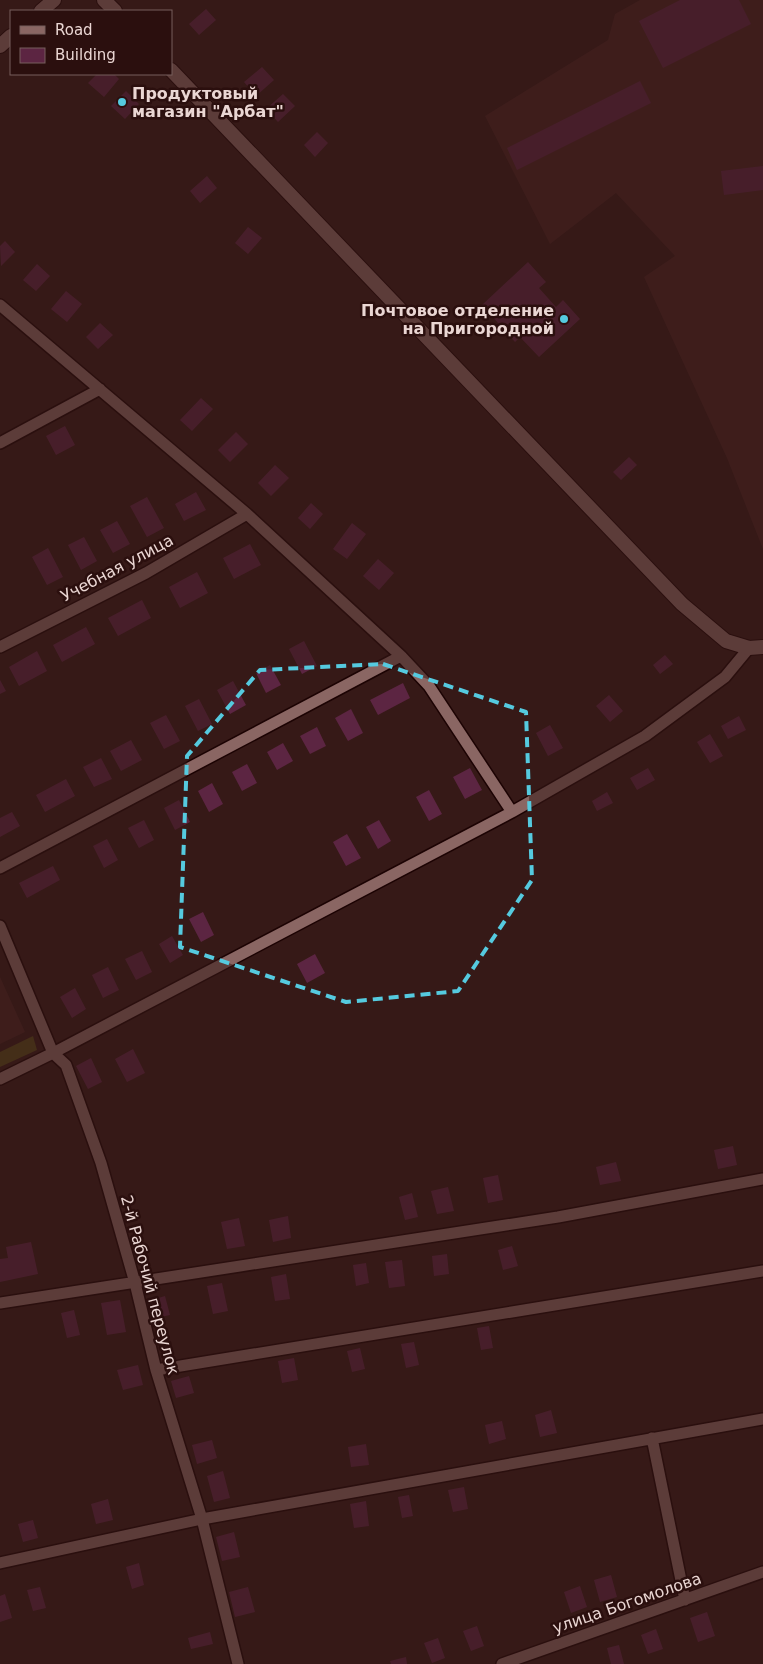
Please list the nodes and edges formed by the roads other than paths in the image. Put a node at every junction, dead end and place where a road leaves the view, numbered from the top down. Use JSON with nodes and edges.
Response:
{"nodes":[{"id":1,"x":54,"y":0,"type":"edge"},
{"id":2,"x":104,"y":0,"type":"edge"},
{"id":3,"x":42,"y":10,"type":"edge"},
{"id":4,"x":114,"y":10,"type":"edge"},
{"id":5,"x":10,"y":37,"type":"edge"},
{"id":6,"x":0,"y":46,"type":"edge"},
{"id":7,"x":172,"y":71,"type":"edge"},
{"id":8,"x":0,"y":305,"type":"edge"},
{"id":9,"x":100,"y":389,"type":"junction"},
{"id":10,"x":0,"y":443,"type":"edge"},
{"id":11,"x":248,"y":514,"type":"junction"},
{"id":12,"x":0,"y":647,"type":"edge"},
{"id":13,"x":756,"y":648,"type":"edge"},
{"id":14,"x":401,"y":656,"type":"junction"},
{"id":15,"x":512,"y":812,"type":"junction"},
{"id":16,"x":0,"y":868,"type":"edge"},
{"id":17,"x":0,"y":926,"type":"edge"},
{"id":18,"x":53,"y":1053,"type":"junction"},
{"id":19,"x":0,"y":1078,"type":"edge"},
{"id":20,"x":763,"y":1179,"type":"edge"},
{"id":21,"x":763,"y":1271,"type":"edge"},
{"id":22,"x":135,"y":1282,"type":"junction"},
{"id":23,"x":0,"y":1303,"type":"edge"},
{"id":24,"x":156,"y":1370,"type":"junction"},
{"id":25,"x":763,"y":1419,"type":"edge"},
{"id":26,"x":652,"y":1438,"type":"junction"},
{"id":27,"x":202,"y":1518,"type":"junction"},
{"id":28,"x":0,"y":1563,"type":"edge"},
{"id":29,"x":763,"y":1572,"type":"edge"},
{"id":30,"x":685,"y":1600,"type":"junction"},
{"id":31,"x":238,"y":1664,"type":"edge"},
{"id":32,"x":502,"y":1664,"type":"edge"}],
"edges":[{"from":1,"to":3,"type":"street"},
{"from":2,"to":4,"type":"street"},
{"from":5,"to":6,"type":"street"},
{"from":7,"to":13,"type":"street"},
{"from":8,"to":9,"type":"street"},
{"from":9,"to":10,"type":"street"},
{"from":9,"to":11,"type":"street"},
{"from":11,"to":12,"type":"street","name":"Учебная улица"},
{"from":11,"to":14,"type":"street"},
{"from":13,"to":15,"type":"street"},
{"from":14,"to":15,"type":"street"},
{"from":14,"to":16,"type":"street"},
{"from":15,"to":18,"type":"street"},
{"from":17,"to":18,"type":"street","name":"2-й Рабочий переулок"},
{"from":18,"to":19,"type":"street"},
{"from":18,"to":22,"type":"street","name":"2-й Рабочий переулок"},
{"from":20,"to":22,"type":"street"},
{"from":21,"to":24,"type":"street"},
{"from":22,"to":23,"type":"street"},
{"from":22,"to":24,"type":"street","name":"2-й Рабочий переулок"},
{"from":24,"to":27,"type":"street","name":"2-й Рабочий переулок"},
{"from":25,"to":26,"type":"street"},
{"from":26,"to":27,"type":"street"},
{"from":26,"to":30,"type":"street"},
{"from":27,"to":28,"type":"street"},
{"from":27,"to":31,"type":"street","name":"2-й Рабочий переулок"},
{"from":29,"to":30,"type":"street","name":"улица Богомолова"},
{"from":30,"to":32,"type":"street","name":"улица Богомолова"}]}
